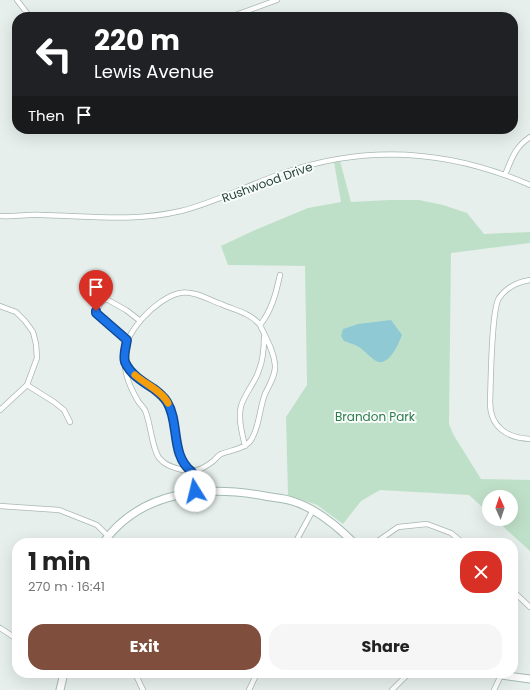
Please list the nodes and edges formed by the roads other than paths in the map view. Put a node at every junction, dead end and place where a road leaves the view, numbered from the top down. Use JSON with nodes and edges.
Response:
{"nodes":[{"id":1,"x":17,"y":0,"type":"edge"},
{"id":2,"x":277,"y":0,"type":"edge"},
{"id":3,"x":26,"y":12,"type":"edge"},
{"id":4,"x":244,"y":12,"type":"edge"},
{"id":5,"x":530,"y":137,"type":"edge"},
{"id":6,"x":505,"y":175,"type":"junction"},
{"id":7,"x":530,"y":186,"type":"edge"},
{"id":8,"x":0,"y":216,"type":"edge"},
{"id":9,"x":280,"y":275,"type":"dead end"},
{"id":10,"x":530,"y":280,"type":"edge"},
{"id":11,"x":0,"y":306,"type":"edge"},
{"id":12,"x":139,"y":320,"type":"junction"},
{"id":13,"x":260,"y":325,"type":"junction"},
{"id":14,"x":264,"y":334,"type":"junction"},
{"id":15,"x":127,"y":340,"type":"junction"},
{"id":16,"x":125,"y":361,"type":"junction"},
{"id":17,"x":27,"y":385,"type":"junction"},
{"id":18,"x":0,"y":410,"type":"edge"},
{"id":19,"x":70,"y":422,"type":"dead end"},
{"id":20,"x":530,"y":439,"type":"edge"},
{"id":21,"x":245,"y":446,"type":"junction"},
{"id":22,"x":192,"y":472,"type":"junction"},
{"id":23,"x":195,"y":491,"type":"junction"},
{"id":24,"x":0,"y":506,"type":"edge"},
{"id":25,"x":313,"y":510,"type":"junction"},
{"id":26,"x":108,"y":536,"type":"joint"},
{"id":27,"x":298,"y":538,"type":"edge"},
{"id":28,"x":349,"y":538,"type":"edge"},
{"id":29,"x":382,"y":538,"type":"edge"},
{"id":30,"x":457,"y":538,"type":"edge"},
{"id":31,"x":518,"y":596,"type":"edge"},
{"id":32,"x":530,"y":607,"type":"edge"},
{"id":33,"x":0,"y":628,"type":"edge"},
{"id":34,"x":12,"y":636,"type":"edge"},
{"id":35,"x":518,"y":677,"type":"edge"},
{"id":36,"x":63,"y":678,"type":"edge"},
{"id":37,"x":137,"y":678,"type":"edge"},
{"id":38,"x":254,"y":678,"type":"edge"},
{"id":39,"x":404,"y":678,"type":"edge"},
{"id":40,"x":497,"y":678,"type":"edge"},
{"id":41,"x":530,"y":679,"type":"edge"},
{"id":42,"x":60,"y":690,"type":"edge"},
{"id":43,"x":143,"y":690,"type":"edge"},
{"id":44,"x":249,"y":690,"type":"edge"},
{"id":45,"x":392,"y":690,"type":"edge"},
{"id":46,"x":494,"y":690,"type":"edge"}],
"edges":[{"from":1,"to":3,"type":"street"},
{"from":2,"to":4,"type":"street"},
{"from":5,"to":6,"type":"street"},
{"from":6,"to":7,"type":"street","name":"Rushwood Drive"},
{"from":6,"to":8,"type":"street","name":"Rushwood Drive"},
{"from":9,"to":13,"type":"street"},
{"from":10,"to":20,"type":"street"},
{"from":11,"to":17,"type":"street"},
{"from":12,"to":13,"type":"street"},
{"from":12,"to":15,"type":"street"},
{"from":12,"to":15,"type":"street"},
{"from":13,"to":14,"type":"street"},
{"from":14,"to":21,"type":"street"},
{"from":14,"to":21,"type":"street"},
{"from":15,"to":16,"type":"street"},
{"from":16,"to":22,"type":"street"},
{"from":16,"to":22,"type":"street"},
{"from":17,"to":18,"type":"street"},
{"from":17,"to":19,"type":"street"},
{"from":21,"to":22,"type":"street"},
{"from":22,"to":23,"type":"street"},
{"from":23,"to":25,"type":"street"},
{"from":23,"to":26,"type":"street"},
{"from":24,"to":26,"type":"street"},
{"from":25,"to":27,"type":"street"},
{"from":25,"to":28,"type":"street"},
{"from":29,"to":30,"type":"street"},
{"from":31,"to":32,"type":"street"},
{"from":33,"to":34,"type":"street"},
{"from":35,"to":41,"type":"street"},
{"from":36,"to":42,"type":"street"},
{"from":37,"to":43,"type":"street"},
{"from":38,"to":44,"type":"street"},
{"from":39,"to":45,"type":"street"},
{"from":40,"to":46,"type":"street"}]}
